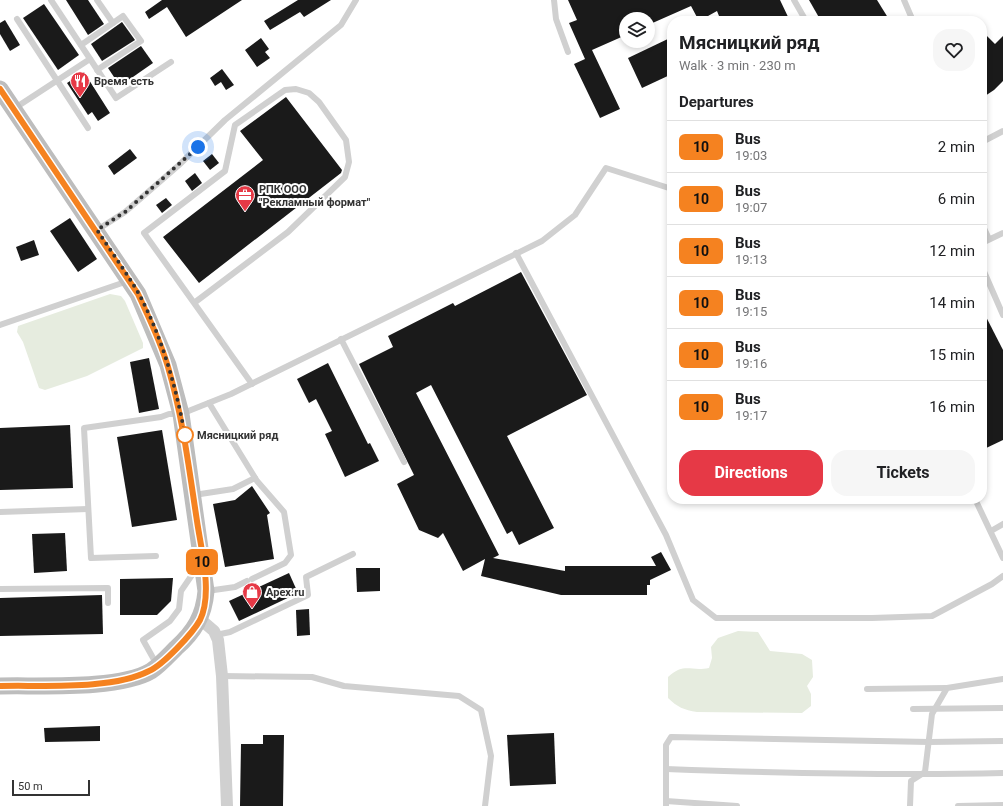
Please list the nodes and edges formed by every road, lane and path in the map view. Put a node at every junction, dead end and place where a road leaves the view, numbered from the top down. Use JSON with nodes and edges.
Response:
{"nodes":[{"id":1,"x":51,"y":0,"type":"edge"},
{"id":2,"x":97,"y":0,"type":"edge"},
{"id":3,"x":356,"y":0,"type":"edge"},
{"id":4,"x":554,"y":0,"type":"edge"},
{"id":5,"x":794,"y":0,"type":"edge"},
{"id":6,"x":904,"y":0,"type":"edge"},
{"id":7,"x":803,"y":16,"type":"edge"},
{"id":8,"x":911,"y":16,"type":"edge"},
{"id":9,"x":17,"y":19,"type":"dead end"},
{"id":10,"x":113,"y":22,"type":"junction"},
{"id":11,"x":81,"y":45,"type":"junction"},
{"id":12,"x":568,"y":52,"type":"dead end"},
{"id":13,"x":90,"y":59,"type":"junction"},
{"id":14,"x":171,"y":62,"type":"dead end"},
{"id":15,"x":97,"y":70,"type":"junction"},
{"id":16,"x":57,"y":81,"type":"junction"},
{"id":17,"x":0,"y":88,"type":"edge"},
{"id":18,"x":14,"y":109,"type":"junction"},
{"id":19,"x":88,"y":128,"type":"dead end"},
{"id":20,"x":1003,"y":131,"type":"edge"},
{"id":21,"x":987,"y":139,"type":"edge"},
{"id":22,"x":667,"y":187,"type":"edge"},
{"id":23,"x":97,"y":230,"type":"junction"},
{"id":24,"x":1003,"y":233,"type":"edge"},
{"id":25,"x":987,"y":235,"type":"edge"},
{"id":26,"x":989,"y":240,"type":"joint"},
{"id":27,"x":516,"y":253,"type":"junction"},
{"id":28,"x":987,"y":278,"type":"edge"},
{"id":29,"x":130,"y":280,"type":"junction"},
{"id":30,"x":194,"y":303,"type":"junction"},
{"id":31,"x":1003,"y":315,"type":"edge"},
{"id":32,"x":0,"y":325,"type":"edge"},
{"id":33,"x":341,"y":340,"type":"junction"},
{"id":34,"x":252,"y":384,"type":"junction"},
{"id":35,"x":209,"y":402,"type":"junction"},
{"id":36,"x":181,"y":414,"type":"junction"},
{"id":37,"x":404,"y":462,"type":"dead end"},
{"id":38,"x":255,"y":478,"type":"junction"},
{"id":39,"x":193,"y":496,"type":"junction"},
{"id":40,"x":978,"y":504,"type":"edge"},
{"id":41,"x":88,"y":509,"type":"junction"},
{"id":42,"x":0,"y":512,"type":"edge"},
{"id":43,"x":1003,"y":524,"type":"edge"},
{"id":44,"x":991,"y":531,"type":"junction"},
{"id":45,"x":353,"y":554,"type":"dead end"},
{"id":46,"x":156,"y":556,"type":"dead end"},
{"id":47,"x":1003,"y":558,"type":"edge"},
{"id":48,"x":203,"y":564,"type":"junction"},
{"id":49,"x":1003,"y":576,"type":"edge"},
{"id":50,"x":0,"y":589,"type":"edge"},
{"id":51,"x":206,"y":591,"type":"junction"},
{"id":52,"x":108,"y":603,"type":"dead end"},
{"id":53,"x":200,"y":620,"type":"junction"},
{"id":54,"x":216,"y":635,"type":"junction"},
{"id":55,"x":157,"y":665,"type":"junction"},
{"id":56,"x":222,"y":676,"type":"junction"},
{"id":57,"x":1003,"y":679,"type":"edge"},
{"id":58,"x":0,"y":686,"type":"edge"},
{"id":59,"x":947,"y":688,"type":"junction"},
{"id":60,"x":867,"y":690,"type":"dead end"},
{"id":61,"x":1003,"y":708,"type":"edge"},
{"id":62,"x":913,"y":709,"type":"dead end"},
{"id":63,"x":935,"y":709,"type":"junction"},
{"id":64,"x":1003,"y":741,"type":"edge"},
{"id":65,"x":929,"y":742,"type":"junction"},
{"id":66,"x":666,"y":769,"type":"junction"},
{"id":67,"x":1003,"y":773,"type":"edge"},
{"id":68,"x":920,"y":775,"type":"junction"},
{"id":69,"x":666,"y":804,"type":"edge"},
{"id":70,"x":1003,"y":804,"type":"edge"},
{"id":71,"x":227,"y":806,"type":"edge"},
{"id":72,"x":485,"y":806,"type":"edge"},
{"id":73,"x":737,"y":806,"type":"edge"},
{"id":74,"x":910,"y":806,"type":"edge"},
{"id":75,"x":958,"y":806,"type":"edge"}],
"edges":[{"from":1,"to":11,"type":"lane"},
{"from":2,"to":10,"type":"lane"},
{"from":3,"to":23,"type":"lane"},
{"from":4,"to":12,"type":"lane"},
{"from":5,"to":7,"type":"lane"},
{"from":6,"to":8,"type":"lane"},
{"from":9,"to":16,"type":"lane"},
{"from":10,"to":11,"type":"lane"},
{"from":10,"to":15,"type":"lane"},
{"from":11,"to":13,"type":"lane"},
{"from":13,"to":15,"type":"lane"},
{"from":13,"to":16,"type":"lane"},
{"from":14,"to":15,"type":"lane"},
{"from":16,"to":18,"type":"lane"},
{"from":16,"to":19,"type":"lane"},
{"from":17,"to":18,"type":"street"},
{"from":18,"to":23,"type":"street"},
{"from":20,"to":21,"type":"lane"},
{"from":22,"to":27,"type":"lane"},
{"from":23,"to":29,"type":"street"},
{"from":24,"to":26,"type":"lane"},
{"from":25,"to":26,"type":"lane"},
{"from":27,"to":33,"type":"lane"},
{"from":27,"to":49,"type":"lane"},
{"from":28,"to":31,"type":"lane"},
{"from":29,"to":32,"type":"lane"},
{"from":29,"to":36,"type":"street"},
{"from":30,"to":30,"type":"lane"},
{"from":30,"to":34,"type":"lane"},
{"from":33,"to":34,"type":"lane"},
{"from":33,"to":37,"type":"lane"},
{"from":34,"to":35,"type":"lane"},
{"from":35,"to":36,"type":"lane"},
{"from":35,"to":38,"type":"lane"},
{"from":36,"to":39,"type":"street"},
{"from":36,"to":41,"type":"lane"},
{"from":38,"to":39,"type":"lane"},
{"from":38,"to":51,"type":"lane"},
{"from":39,"to":48,"type":"street"},
{"from":40,"to":44,"type":"lane"},
{"from":41,"to":42,"type":"lane"},
{"from":41,"to":46,"type":"lane"},
{"from":43,"to":44,"type":"lane"},
{"from":44,"to":47,"type":"lane"},
{"from":45,"to":54,"type":"lane"},
{"from":48,"to":51,"type":"street"},
{"from":48,"to":55,"type":"lane"},
{"from":50,"to":52,"type":"lane"},
{"from":51,"to":53,"type":"street"},
{"from":53,"to":54,"type":"street"},
{"from":53,"to":55,"type":"street"},
{"from":54,"to":56,"type":"street"},
{"from":55,"to":58,"type":"street"},
{"from":56,"to":71,"type":"street"},
{"from":56,"to":72,"type":"lane"},
{"from":57,"to":59,"type":"lane"},
{"from":59,"to":60,"type":"lane"},
{"from":59,"to":63,"type":"lane"},
{"from":61,"to":63,"type":"lane"},
{"from":62,"to":63,"type":"lane"},
{"from":63,"to":65,"type":"lane"},
{"from":64,"to":65,"type":"lane"},
{"from":65,"to":66,"type":"lane"},
{"from":65,"to":68,"type":"lane"},
{"from":66,"to":68,"type":"lane"},
{"from":66,"to":69,"type":"lane"},
{"from":67,"to":68,"type":"lane"},
{"from":68,"to":74,"type":"lane"},
{"from":69,"to":73,"type":"lane"},
{"from":70,"to":75,"type":"lane"}]}
